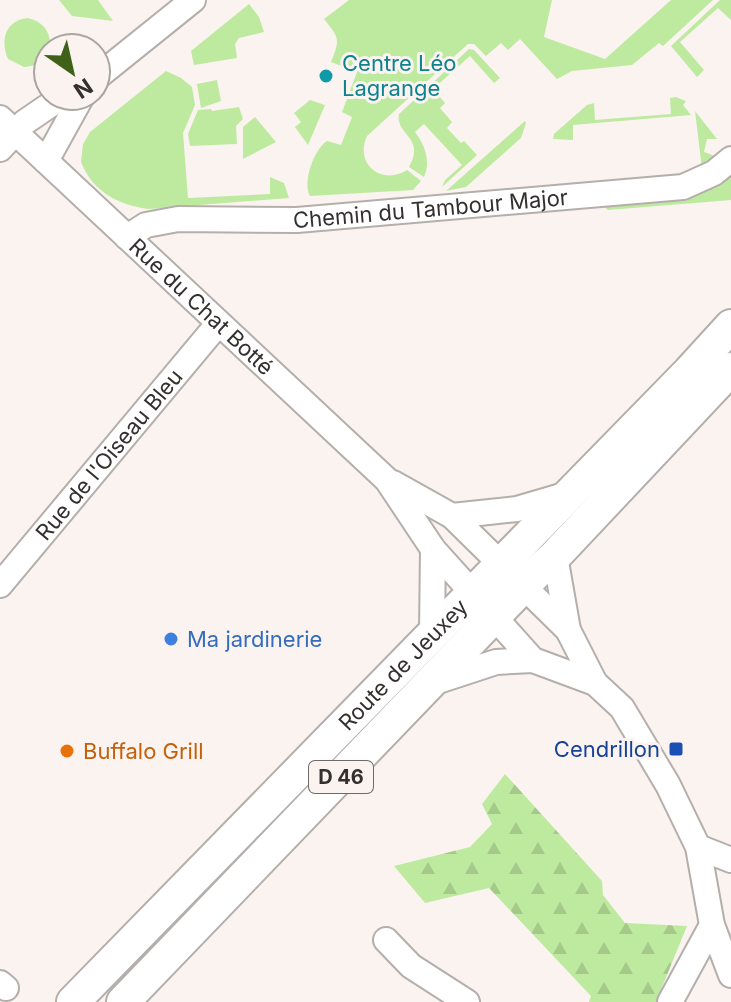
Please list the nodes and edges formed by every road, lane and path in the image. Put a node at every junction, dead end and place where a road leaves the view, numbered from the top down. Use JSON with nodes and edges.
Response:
{"nodes":[{"id":1,"x":193,"y":0,"type":"edge"},
{"id":2,"x":112,"y":65,"type":"edge"},
{"id":3,"x":40,"y":112,"type":"edge"},
{"id":4,"x":73,"y":112,"type":"edge"},
{"id":5,"x":5,"y":133,"type":"edge"},
{"id":6,"x":731,"y":159,"type":"edge"},
{"id":7,"x":46,"y":161,"type":"junction"},
{"id":8,"x":127,"y":237,"type":"junction"},
{"id":9,"x":218,"y":324,"type":"junction"},
{"id":10,"x":731,"y":326,"type":"edge"},
{"id":11,"x":731,"y":369,"type":"edge"},
{"id":12,"x":387,"y":480,"type":"junction"},
{"id":13,"x":568,"y":494,"type":"junction"},
{"id":14,"x":452,"y":516,"type":"junction"},
{"id":15,"x":433,"y":549,"type":"junction"},
{"id":16,"x":555,"y":556,"type":"junction"},
{"id":17,"x":511,"y":575,"type":"junction"},
{"id":18,"x":0,"y":585,"type":"edge"},
{"id":19,"x":483,"y":604,"type":"junction"},
{"id":20,"x":568,"y":630,"type":"junction"},
{"id":21,"x":432,"y":633,"type":"junction"},
{"id":22,"x":533,"y":660,"type":"junction"},
{"id":23,"x":432,"y":683,"type":"junction"},
{"id":24,"x":595,"y":683,"type":"junction"},
{"id":25,"x":698,"y":847,"type":"junction"},
{"id":26,"x":731,"y":860,"type":"edge"},
{"id":27,"x":712,"y":925,"type":"junction"},
{"id":28,"x":386,"y":940,"type":"dead end"},
{"id":29,"x":731,"y":975,"type":"edge"},
{"id":30,"x":73,"y":1002,"type":"edge"},
{"id":31,"x":123,"y":1002,"type":"edge"},
{"id":32,"x":467,"y":1002,"type":"edge"},
{"id":33,"x":670,"y":1002,"type":"edge"}],
"edges":[{"from":1,"to":2,"type":"street"},
{"from":3,"to":5,"type":"street"},
{"from":4,"to":7,"type":"street"},
{"from":5,"to":7,"type":"street","name":"Rue du Chat Botté"},
{"from":6,"to":8,"type":"street","name":"Chemin du Tambour Major"},
{"from":7,"to":8,"type":"street","name":"Rue du Chat Botté"},
{"from":8,"to":9,"type":"street","name":"Rue du Chat Botté"},
{"from":9,"to":12,"type":"street","name":"Rue du Chat Botté"},
{"from":9,"to":18,"type":"street","name":"Rue de l'Oiseau Bleu"},
{"from":10,"to":13,"type":"main road","name":"Route de Jeuxey"},
{"from":11,"to":16,"type":"main road","name":"Route de Jeuxey","number":"D 46"},
{"from":12,"to":14,"type":"street","name":"Rue du Chat Botté"},
{"from":12,"to":15,"type":"street","name":"Rue du Chat Botté"},
{"from":13,"to":14,"type":"street"},
{"from":13,"to":17,"type":"main road","name":"Route de Jeuxey"},
{"from":14,"to":17,"type":"street","name":"Rue du Chat Botté"},
{"from":15,"to":19,"type":"street","name":"Rue du Chat Botté"},
{"from":15,"to":21,"type":"street"},
{"from":16,"to":17,"type":"main road","name":"Route de Jeuxey","number":"D 46"},
{"from":16,"to":20,"type":"street"},
{"from":17,"to":19,"type":"main road","name":"Route de Jeuxey","number":"D 46"},
{"from":17,"to":20,"type":"street","name":"Rue du Chat Botté"},
{"from":19,"to":21,"type":"main road","name":"Route de Jeuxey"},
{"from":19,"to":22,"type":"street","name":"Rue du Chat Botté"},
{"from":19,"to":23,"type":"main road","name":"Route de Jeuxey","number":"D 46"},
{"from":20,"to":24,"type":"street"},
{"from":21,"to":30,"type":"main road","name":"Route de Jeuxey"},
{"from":22,"to":23,"type":"street"},
{"from":22,"to":24,"type":"street"},
{"from":23,"to":31,"type":"main road","name":"Route de Jeuxey","number":"D 46"},
{"from":24,"to":25,"type":"street"},
{"from":25,"to":26,"type":"street"},
{"from":25,"to":27,"type":"street"},
{"from":27,"to":29,"type":"street"},
{"from":27,"to":33,"type":"street"},
{"from":28,"to":32,"type":"street"}]}
